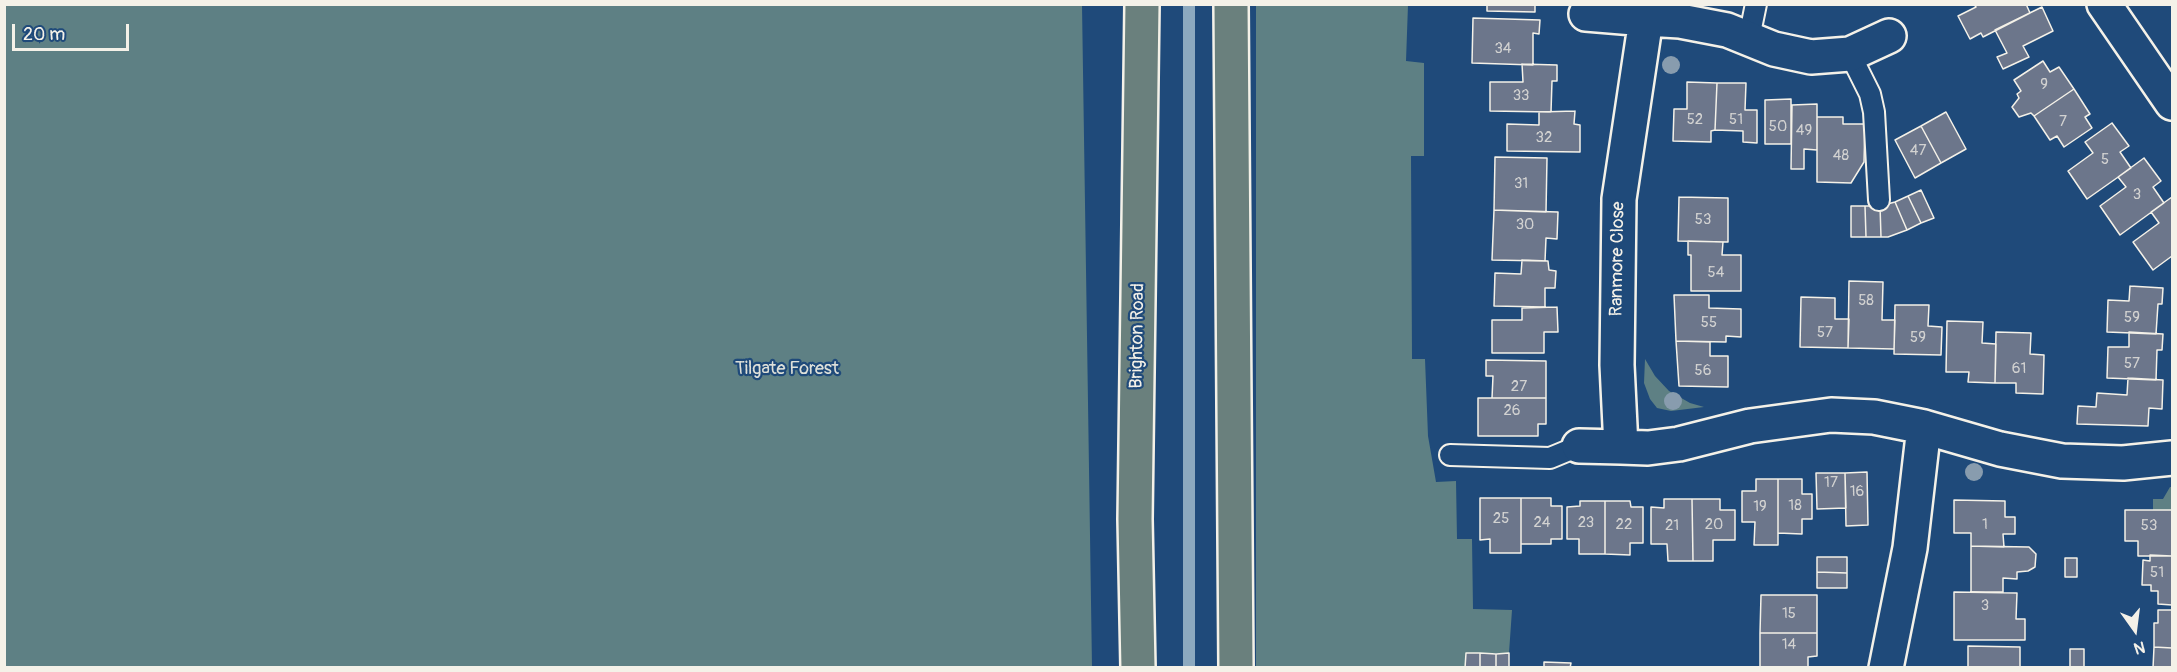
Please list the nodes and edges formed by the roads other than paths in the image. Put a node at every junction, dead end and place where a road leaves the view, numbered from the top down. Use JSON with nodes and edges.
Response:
{"nodes":[{"id":1,"x":1142,"y":4,"type":"edge"},
{"id":2,"x":1231,"y":4,"type":"edge"},
{"id":3,"x":1756,"y":4,"type":"edge"},
{"id":4,"x":2104,"y":4,"type":"edge"},
{"id":5,"x":1585,"y":9,"type":"edge"},
{"id":6,"x":1646,"y":19,"type":"junction"},
{"id":7,"x":1888,"y":36,"type":"dead end"},
{"id":8,"x":1749,"y":38,"type":"junction"},
{"id":9,"x":1850,"y":54,"type":"junction"},
{"id":10,"x":2172,"y":103,"type":"edge"},
{"id":11,"x":1879,"y":200,"type":"dead end"},
{"id":12,"x":1924,"y":427,"type":"junction"},
{"id":13,"x":1579,"y":447,"type":"joint"},
{"id":14,"x":1621,"y":447,"type":"junction"},
{"id":15,"x":1450,"y":455,"type":"dead end"},
{"id":16,"x":2172,"y":458,"type":"edge"},
{"id":17,"x":1138,"y":668,"type":"edge"},
{"id":18,"x":1236,"y":668,"type":"edge"},
{"id":19,"x":1886,"y":668,"type":"edge"}],
"edges":[{"from":1,"to":17,"type":"main road","name":"Brighton Road"},
{"from":2,"to":18,"type":"main road"},
{"from":3,"to":8,"type":"lane"},
{"from":4,"to":10,"type":"street"},
{"from":5,"to":6,"type":"street"},
{"from":6,"to":8,"type":"street"},
{"from":6,"to":14,"type":"street","name":"Ranmore Close"},
{"from":7,"to":9,"type":"street"},
{"from":8,"to":9,"type":"street"},
{"from":9,"to":11,"type":"lane"},
{"from":12,"to":14,"type":"street"},
{"from":12,"to":16,"type":"street"},
{"from":12,"to":19,"type":"street"},
{"from":13,"to":14,"type":"street"},
{"from":13,"to":15,"type":"lane"}]}
